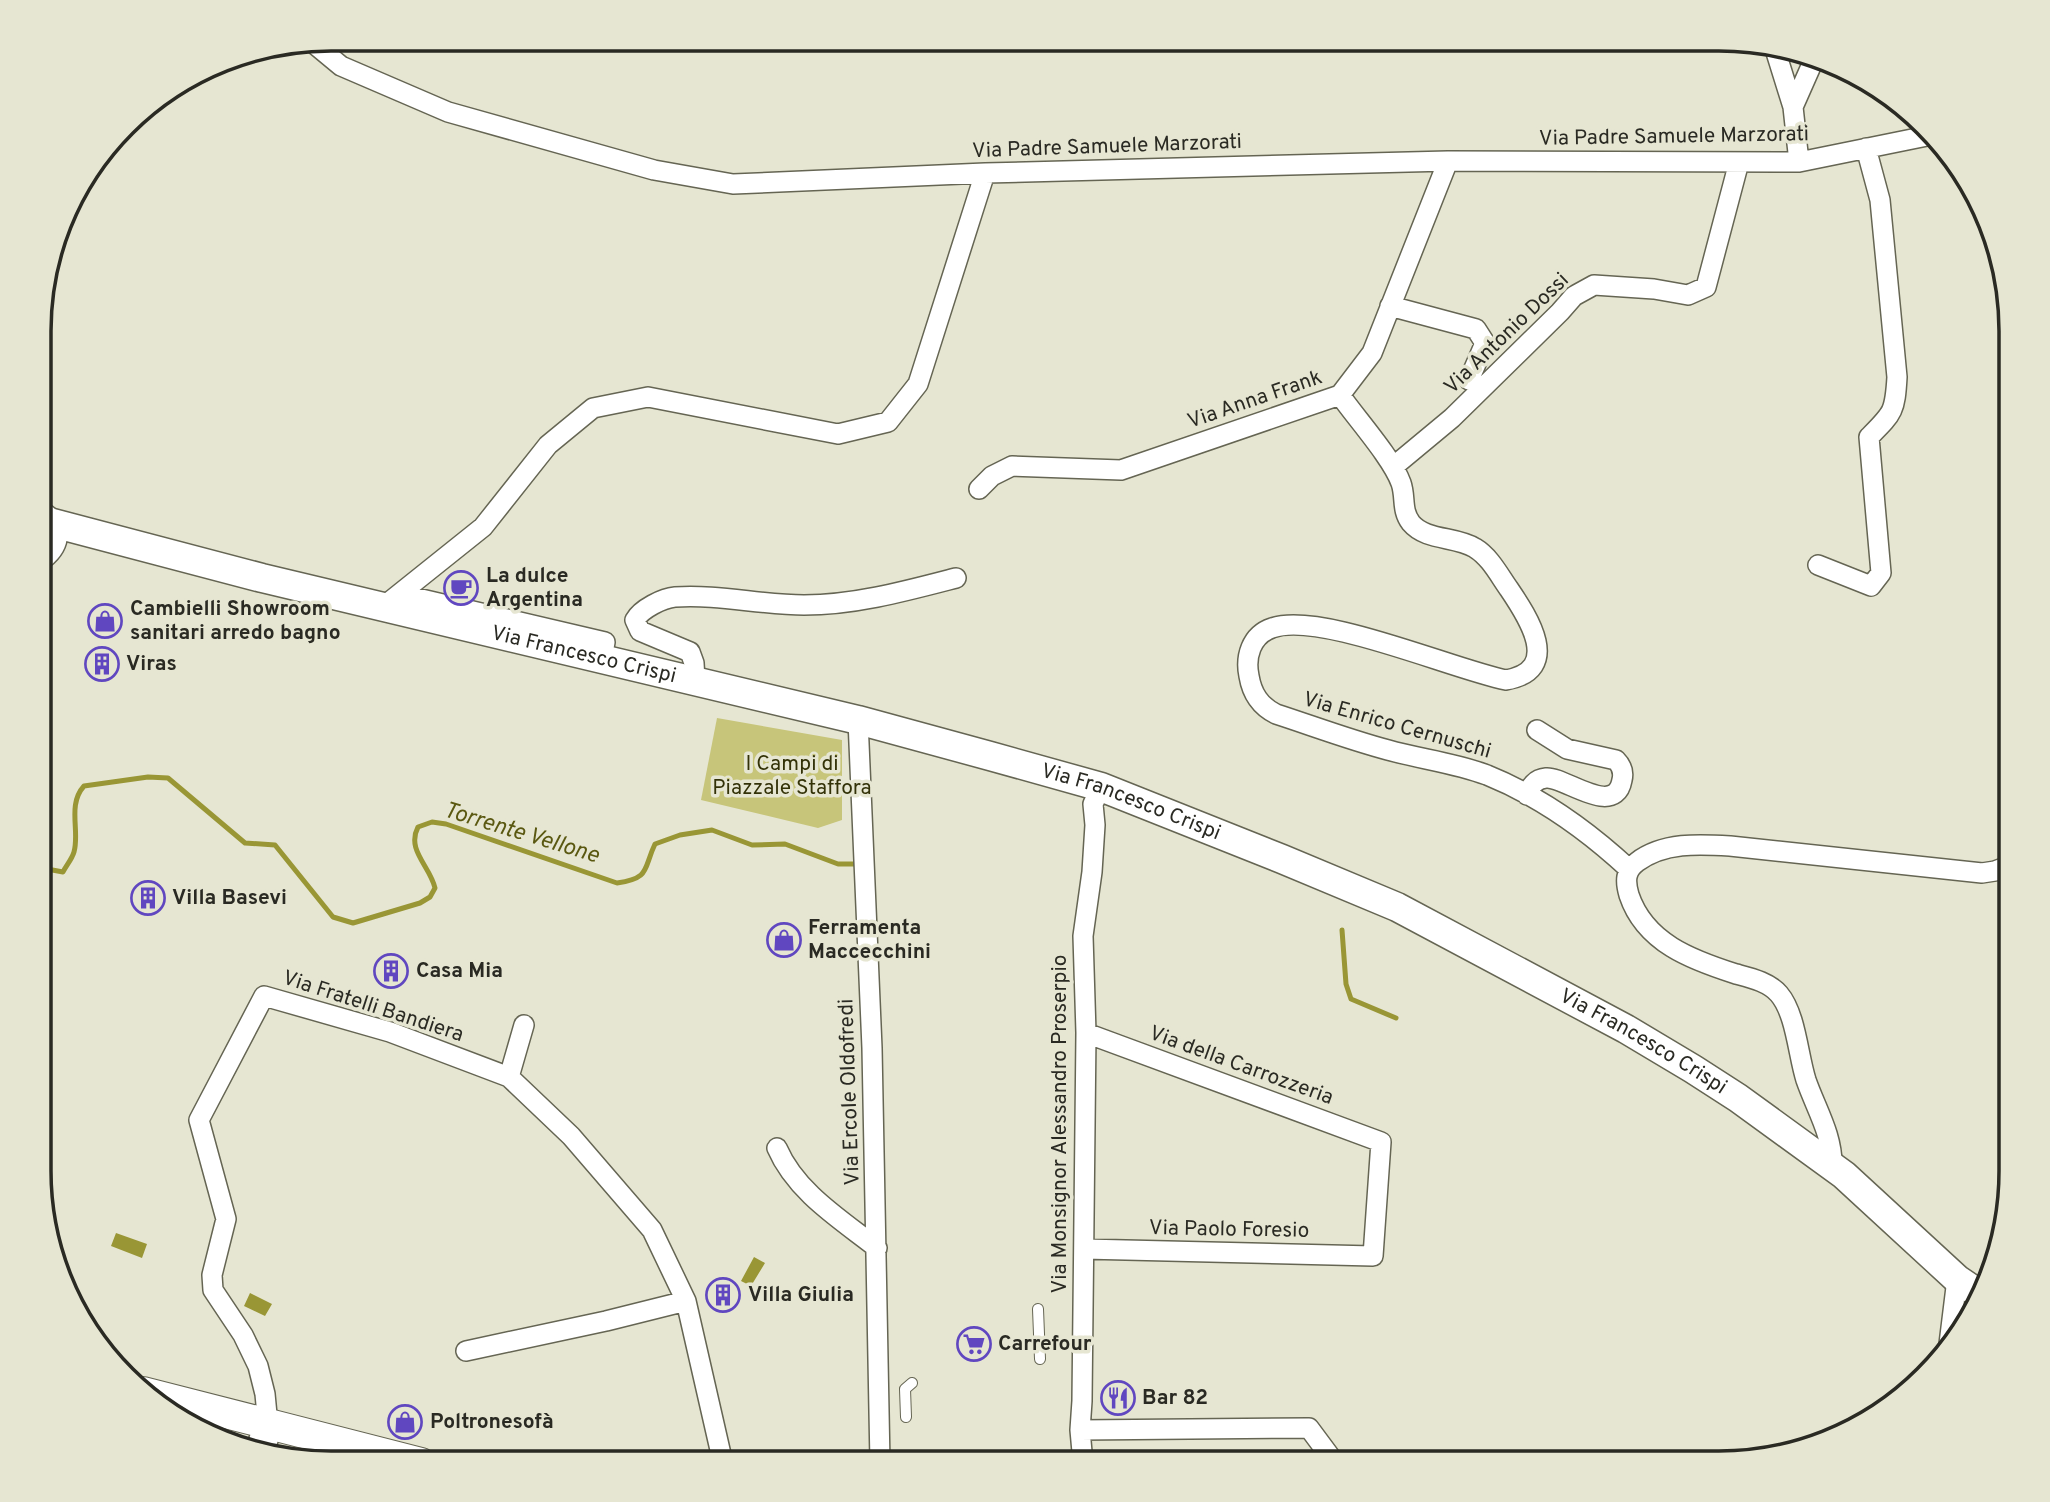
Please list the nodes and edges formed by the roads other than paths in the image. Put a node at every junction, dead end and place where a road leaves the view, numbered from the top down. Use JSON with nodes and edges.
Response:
{"nodes":[{"id":1,"x":323,"y":51,"type":"edge"},
{"id":2,"x":1777,"y":57,"type":"edge"},
{"id":3,"x":1811,"y":67,"type":"edge"},
{"id":4,"x":1793,"y":107,"type":"junction"},
{"id":5,"x":1921,"y":137,"type":"edge"},
{"id":6,"x":1866,"y":148,"type":"junction"},
{"id":7,"x":1448,"y":161,"type":"junction"},
{"id":8,"x":1739,"y":162,"type":"junction"},
{"id":9,"x":1799,"y":162,"type":"junction"},
{"id":10,"x":985,"y":173,"type":"junction"},
{"id":11,"x":1390,"y":306,"type":"junction"},
{"id":12,"x":1469,"y":380,"type":"dead end"},
{"id":13,"x":1340,"y":396,"type":"junction"},
{"id":14,"x":1393,"y":467,"type":"junction"},
{"id":15,"x":979,"y":489,"type":"dead end"},
{"id":16,"x":51,"y":535,"type":"edge"},
{"id":17,"x":1818,"y":565,"type":"dead end"},
{"id":18,"x":956,"y":578,"type":"dead end"},
{"id":19,"x":391,"y":600,"type":"junction"},
{"id":20,"x":695,"y":680,"type":"junction"},
{"id":21,"x":858,"y":720,"type":"junction"},
{"id":22,"x":1537,"y":730,"type":"dead end"},
{"id":23,"x":1101,"y":787,"type":"junction"},
{"id":24,"x":1527,"y":795,"type":"junction"},
{"id":25,"x":1629,"y":869,"type":"junction"},
{"id":26,"x":1999,"y":870,"type":"edge"},
{"id":27,"x":524,"y":1024,"type":"dead end"},
{"id":28,"x":1086,"y":1033,"type":"junction"},
{"id":29,"x":509,"y":1077,"type":"junction"},
{"id":30,"x":777,"y":1148,"type":"dead end"},
{"id":31,"x":1832,"y":1167,"type":"junction"},
{"id":32,"x":877,"y":1248,"type":"junction"},
{"id":33,"x":1084,"y":1249,"type":"junction"},
{"id":34,"x":1373,"y":1256,"type":"joint"},
{"id":35,"x":1957,"y":1279,"type":"junction"},
{"id":36,"x":1973,"y":1290,"type":"edge"},
{"id":37,"x":686,"y":1301,"type":"junction"},
{"id":38,"x":1038,"y":1309,"type":"dead end"},
{"id":39,"x":1951,"y":1329,"type":"edge"},
{"id":40,"x":466,"y":1352,"type":"dead end"},
{"id":41,"x":1040,"y":1359,"type":"dead end"},
{"id":42,"x":912,"y":1383,"type":"dead end"},
{"id":43,"x":185,"y":1410,"type":"edge"},
{"id":44,"x":906,"y":1417,"type":"dead end"},
{"id":45,"x":203,"y":1418,"type":"edge"},
{"id":46,"x":1080,"y":1430,"type":"junction"},
{"id":47,"x":264,"y":1438,"type":"edge"},
{"id":48,"x":346,"y":1451,"type":"edge"},
{"id":49,"x":720,"y":1451,"type":"edge"},
{"id":50,"x":880,"y":1451,"type":"edge"},
{"id":51,"x":1082,"y":1451,"type":"edge"},
{"id":52,"x":1326,"y":1451,"type":"edge"}],
"edges":[{"from":1,"to":10,"type":"street","name":"Via Padre Samuele Marzorati"},
{"from":2,"to":4,"type":"street"},
{"from":3,"to":4,"type":"street"},
{"from":4,"to":9,"type":"street"},
{"from":5,"to":6,"type":"street","name":"Via Padre Samuele Marzorati"},
{"from":6,"to":9,"type":"street","name":"Via Padre Samuele Marzorati"},
{"from":6,"to":17,"type":"street"},
{"from":7,"to":8,"type":"street","name":"Via Padre Samuele Marzorati"},
{"from":7,"to":10,"type":"street","name":"Via Padre Samuele Marzorati"},
{"from":7,"to":11,"type":"street","name":"Via Anna Frank"},
{"from":8,"to":9,"type":"street","name":"Via Padre Samuele Marzorati"},
{"from":8,"to":14,"type":"street","name":"Via Antonio Dossi"},
{"from":10,"to":19,"type":"street"},
{"from":11,"to":12,"type":"street"},
{"from":11,"to":13,"type":"street","name":"Via Anna Frank"},
{"from":13,"to":14,"type":"street","name":"Via Enrico Cernuschi"},
{"from":13,"to":15,"type":"street","name":"Via Anna Frank"},
{"from":14,"to":24,"type":"street","name":"Via Enrico Cernuschi"},
{"from":16,"to":19,"type":"street","name":"Via Francesco Crispi"},
{"from":18,"to":20,"type":"street"},
{"from":19,"to":20,"type":"street","name":"Via Francesco Crispi"},
{"from":20,"to":21,"type":"street","name":"Via Francesco Crispi"},
{"from":21,"to":23,"type":"street","name":"Via Francesco Crispi"},
{"from":21,"to":32,"type":"street","name":"Via Ercole Oldofredi"},
{"from":22,"to":24,"type":"street"},
{"from":23,"to":28,"type":"street","name":"Via Monsignor Alessandro Proserpio"},
{"from":23,"to":31,"type":"street","name":"Via Francesco Crispi"},
{"from":24,"to":25,"type":"street","name":"Via Enrico Cernuschi"},
{"from":25,"to":26,"type":"street"},
{"from":25,"to":31,"type":"street"},
{"from":27,"to":29,"type":"street"},
{"from":28,"to":33,"type":"street","name":"Via Monsignor Alessandro Proserpio"},
{"from":28,"to":34,"type":"street","name":"Via della Carrozzeria"},
{"from":29,"to":37,"type":"street","name":"Via Fratelli Bandiera"},
{"from":29,"to":47,"type":"street","name":"Via Fratelli Bandiera"},
{"from":30,"to":32,"type":"street"},
{"from":31,"to":35,"type":"street","name":"Via Francesco Crispi"},
{"from":32,"to":50,"type":"street","name":"Via Ercole Oldofredi"},
{"from":33,"to":34,"type":"street","name":"Via Paolo Foresio"},
{"from":33,"to":46,"type":"street","name":"Via Monsignor Alessandro Proserpio"},
{"from":35,"to":36,"type":"street","name":"Via Francesco Crispi"},
{"from":35,"to":39,"type":"street"},
{"from":37,"to":40,"type":"street"},
{"from":37,"to":49,"type":"street","name":"Via Fratelli Bandiera"},
{"from":38,"to":41,"type":"lane"},
{"from":42,"to":44,"type":"lane"},
{"from":43,"to":45,"type":"main road"},
{"from":45,"to":47,"type":"main road"},
{"from":46,"to":51,"type":"street","name":"Via Monsignor Alessandro Proserpio"},
{"from":46,"to":52,"type":"street"},
{"from":47,"to":48,"type":"main road"}]}
